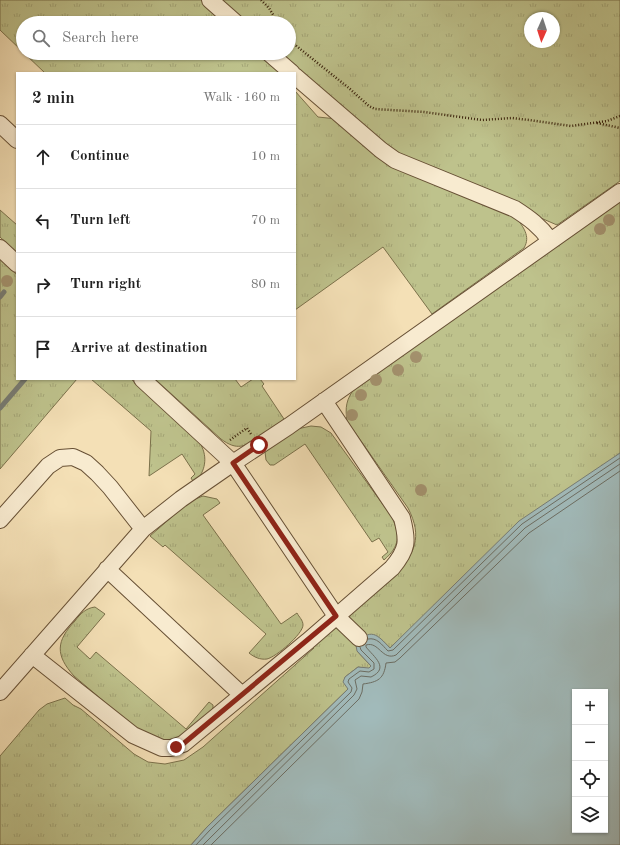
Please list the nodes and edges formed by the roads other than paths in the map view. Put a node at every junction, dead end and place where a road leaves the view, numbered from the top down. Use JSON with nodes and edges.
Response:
{"nodes":[{"id":1,"x":210,"y":0,"type":"edge"},
{"id":2,"x":228,"y":16,"type":"edge"},
{"id":3,"x":277,"y":60,"type":"edge"},
{"id":4,"x":291,"y":72,"type":"edge"},
{"id":5,"x":296,"y":77,"type":"edge"},
{"id":6,"x":0,"y":124,"type":"edge"},
{"id":7,"x":16,"y":139,"type":"edge"},
{"id":8,"x":620,"y":192,"type":"edge"},
{"id":9,"x":550,"y":240,"type":"junction"},
{"id":10,"x":0,"y":248,"type":"edge"},
{"id":11,"x":16,"y":263,"type":"edge"},
{"id":12,"x":143,"y":380,"type":"edge"},
{"id":13,"x":324,"y":401,"type":"junction"},
{"id":14,"x":233,"y":463,"type":"junction"},
{"id":15,"x":0,"y":520,"type":"edge"},
{"id":16,"x":143,"y":529,"type":"junction"},
{"id":17,"x":107,"y":569,"type":"junction"},
{"id":18,"x":336,"y":616,"type":"junction"},
{"id":19,"x":359,"y":638,"type":"dead end"},
{"id":20,"x":32,"y":654,"type":"junction"},
{"id":21,"x":0,"y":692,"type":"edge"},
{"id":22,"x":242,"y":695,"type":"junction"}],
"edges":[{"from":1,"to":2,"type":"lane"},
{"from":3,"to":4,"type":"lane"},
{"from":5,"to":9,"type":"lane"},
{"from":6,"to":7,"type":"lane"},
{"from":8,"to":9,"type":"lane"},
{"from":9,"to":13,"type":"lane"},
{"from":10,"to":11,"type":"lane"},
{"from":12,"to":14,"type":"lane"},
{"from":13,"to":14,"type":"lane"},
{"from":13,"to":18,"type":"lane"},
{"from":14,"to":16,"type":"lane"},
{"from":14,"to":18,"type":"lane"},
{"from":15,"to":16,"type":"lane"},
{"from":16,"to":17,"type":"lane"},
{"from":17,"to":20,"type":"lane"},
{"from":17,"to":22,"type":"lane"},
{"from":18,"to":19,"type":"lane"},
{"from":18,"to":22,"type":"lane"},
{"from":20,"to":21,"type":"lane"},
{"from":20,"to":22,"type":"lane"}]}
